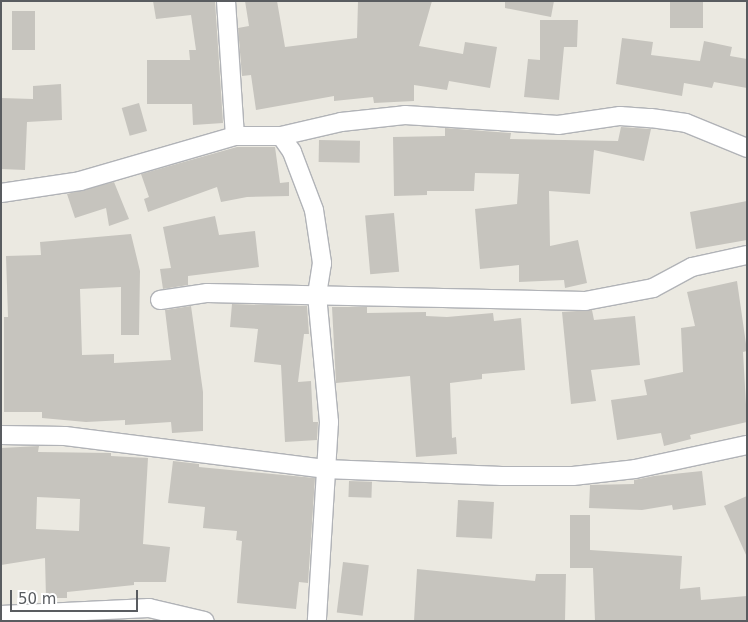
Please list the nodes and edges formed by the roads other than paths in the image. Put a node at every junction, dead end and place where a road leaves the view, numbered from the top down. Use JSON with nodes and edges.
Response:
{"nodes":[{"id":1,"x":226,"y":1,"type":"edge"},
{"id":2,"x":301,"y":132,"type":"junction"},
{"id":3,"x":236,"y":136,"type":"junction"},
{"id":4,"x":281,"y":136,"type":"junction"},
{"id":5,"x":747,"y":148,"type":"edge"},
{"id":6,"x":292,"y":152,"type":"junction"},
{"id":7,"x":1,"y":193,"type":"edge"},
{"id":8,"x":747,"y":255,"type":"edge"},
{"id":9,"x":317,"y":295,"type":"junction"},
{"id":10,"x":160,"y":300,"type":"dead end"},
{"id":11,"x":1,"y":434,"type":"edge"},
{"id":12,"x":747,"y":445,"type":"edge"},
{"id":13,"x":325,"y":469,"type":"junction"},
{"id":14,"x":1,"y":615,"type":"edge"},
{"id":15,"x":205,"y":621,"type":"edge"},
{"id":16,"x":317,"y":621,"type":"edge"}],
"edges":[{"from":1,"to":3,"type":"street"},
{"from":2,"to":4,"type":"street"},
{"from":2,"to":5,"type":"street"},
{"from":2,"to":6,"type":"street"},
{"from":3,"to":4,"type":"street"},
{"from":3,"to":7,"type":"street"},
{"from":4,"to":6,"type":"street"},
{"from":6,"to":9,"type":"street"},
{"from":8,"to":9,"type":"street"},
{"from":9,"to":10,"type":"street"},
{"from":9,"to":13,"type":"street"},
{"from":11,"to":13,"type":"street"},
{"from":12,"to":13,"type":"street"},
{"from":13,"to":16,"type":"street"},
{"from":14,"to":15,"type":"street"}]}
